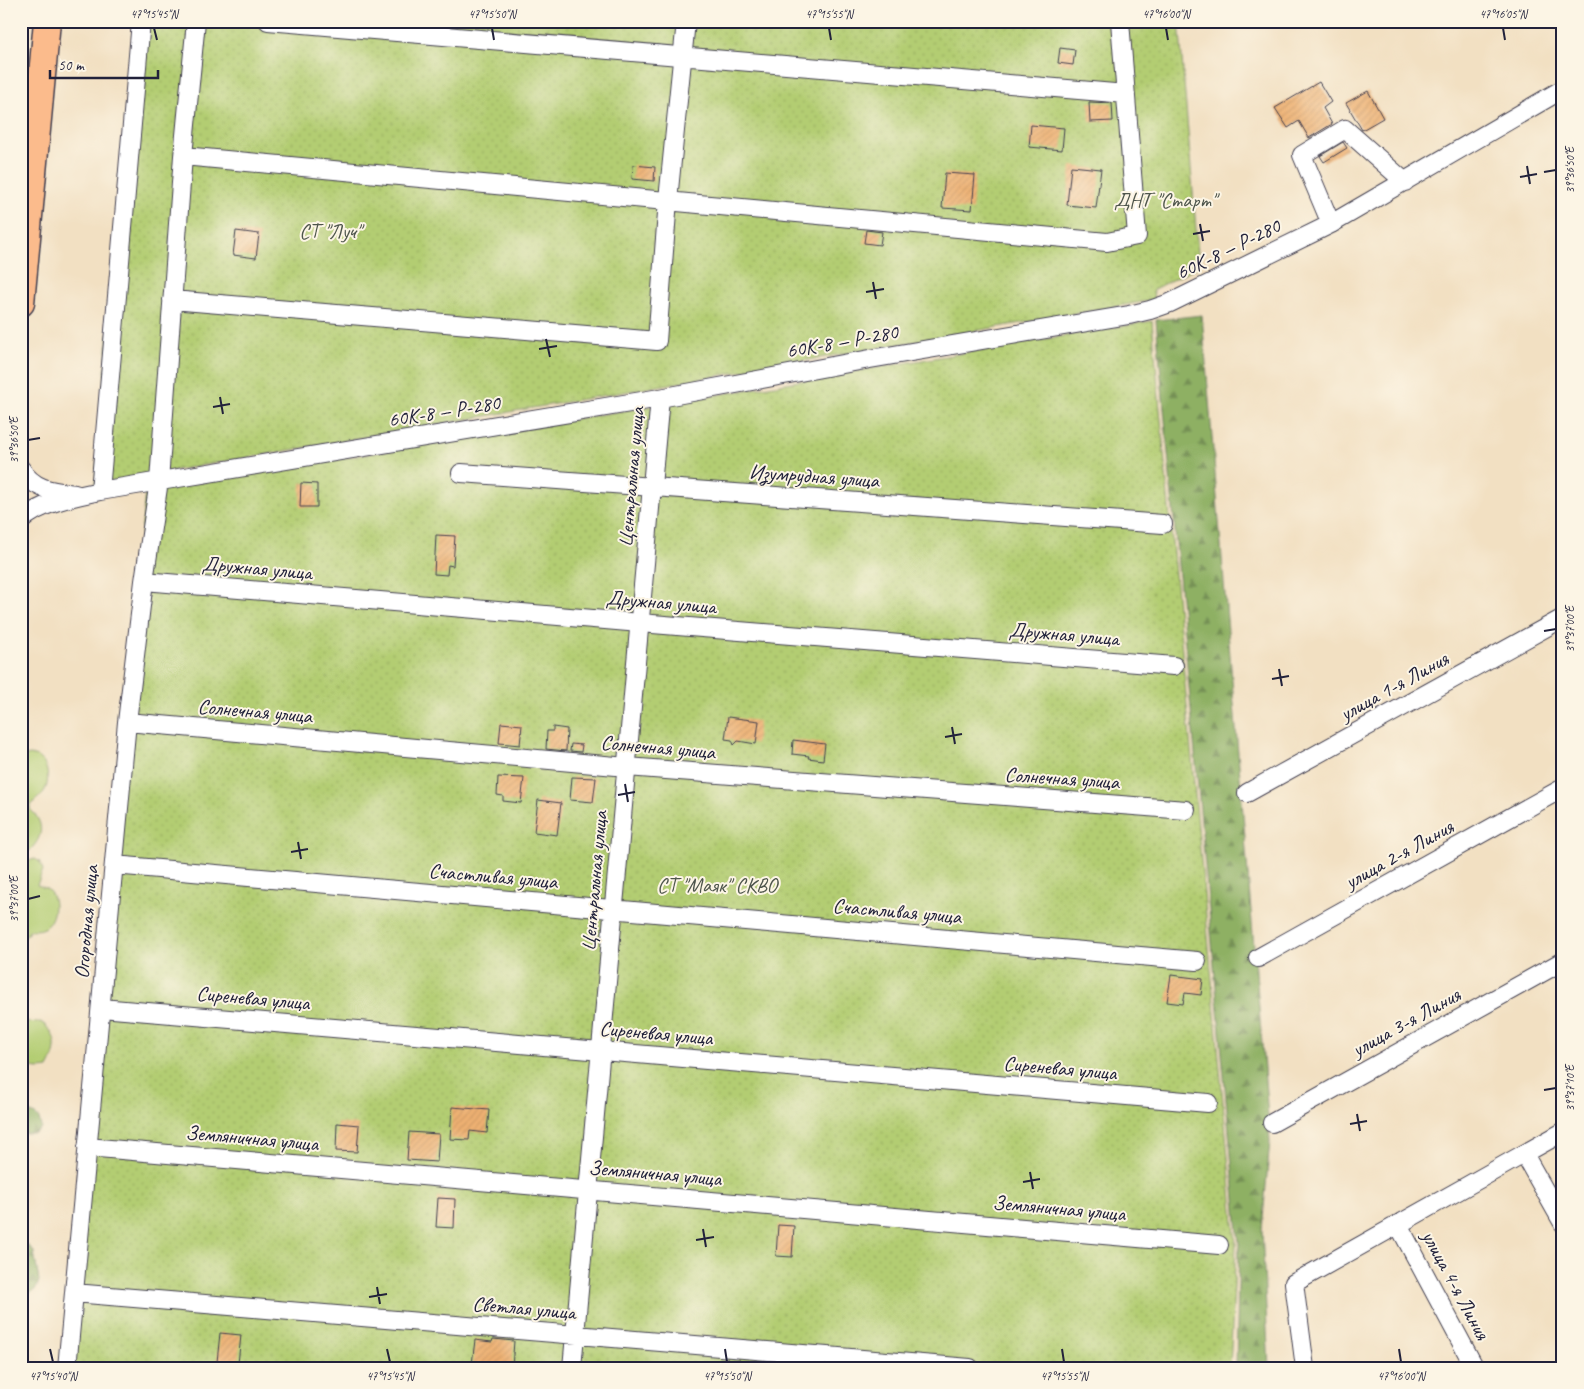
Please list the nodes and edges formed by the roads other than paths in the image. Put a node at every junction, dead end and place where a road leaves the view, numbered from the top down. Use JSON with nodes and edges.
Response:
{"nodes":[{"id":1,"x":47,"y":21,"type":"edge"},
{"id":2,"x":141,"y":21,"type":"edge"},
{"id":3,"x":196,"y":21,"type":"edge"},
{"id":4,"x":268,"y":21,"type":"edge"},
{"id":5,"x":686,"y":21,"type":"edge"},
{"id":6,"x":1120,"y":21,"type":"edge"},
{"id":7,"x":682,"y":57,"type":"junction"},
{"id":8,"x":1126,"y":94,"type":"junction"},
{"id":9,"x":1560,"y":95,"type":"edge"},
{"id":10,"x":30,"y":109,"type":"edge"},
{"id":11,"x":183,"y":156,"type":"junction"},
{"id":12,"x":1405,"y":182,"type":"junction"},
{"id":13,"x":668,"y":200,"type":"junction"},
{"id":14,"x":1331,"y":224,"type":"junction"},
{"id":15,"x":172,"y":300,"type":"junction"},
{"id":16,"x":21,"y":303,"type":"edge"},
{"id":17,"x":660,"y":398,"type":"junction"},
{"id":18,"x":21,"y":469,"type":"edge"},
{"id":19,"x":461,"y":473,"type":"dead end"},
{"id":20,"x":159,"y":481,"type":"junction"},
{"id":21,"x":652,"y":487,"type":"junction"},
{"id":22,"x":100,"y":491,"type":"junction"},
{"id":23,"x":80,"y":495,"type":"junction"},
{"id":24,"x":21,"y":521,"type":"edge"},
{"id":25,"x":1163,"y":524,"type":"dead end"},
{"id":26,"x":144,"y":581,"type":"junction"},
{"id":27,"x":1563,"y":618,"type":"edge"},
{"id":28,"x":640,"y":623,"type":"junction"},
{"id":29,"x":1174,"y":666,"type":"dead end"},
{"id":30,"x":128,"y":722,"type":"junction"},
{"id":31,"x":627,"y":767,"type":"junction"},
{"id":32,"x":1563,"y":788,"type":"edge"},
{"id":33,"x":1247,"y":793,"type":"dead end"},
{"id":34,"x":1186,"y":810,"type":"dead end"},
{"id":35,"x":114,"y":865,"type":"junction"},
{"id":36,"x":614,"y":909,"type":"junction"},
{"id":37,"x":1258,"y":958,"type":"dead end"},
{"id":38,"x":1197,"y":961,"type":"dead end"},
{"id":39,"x":1563,"y":961,"type":"edge"},
{"id":40,"x":101,"y":1008,"type":"junction"},
{"id":41,"x":601,"y":1050,"type":"junction"},
{"id":42,"x":1208,"y":1103,"type":"dead end"},
{"id":43,"x":1272,"y":1123,"type":"dead end"},
{"id":44,"x":1563,"y":1132,"type":"edge"},
{"id":45,"x":88,"y":1147,"type":"junction"},
{"id":46,"x":1524,"y":1154,"type":"junction"},
{"id":47,"x":588,"y":1190,"type":"junction"},
{"id":48,"x":1563,"y":1223,"type":"edge"},
{"id":49,"x":1398,"y":1224,"type":"junction"},
{"id":50,"x":1219,"y":1245,"type":"dead end"},
{"id":51,"x":74,"y":1293,"type":"junction"},
{"id":52,"x":575,"y":1335,"type":"junction"},
{"id":53,"x":67,"y":1368,"type":"edge"},
{"id":54,"x":572,"y":1368,"type":"edge"},
{"id":55,"x":970,"y":1368,"type":"edge"},
{"id":56,"x":1305,"y":1368,"type":"edge"},
{"id":57,"x":1474,"y":1368,"type":"edge"}],
"edges":[{"from":1,"to":10,"type":"highway"},
{"from":2,"to":22,"type":"street"},
{"from":3,"to":11,"type":"street","name":"Огородная улица"},
{"from":4,"to":7,"type":"street"},
{"from":5,"to":7,"type":"street"},
{"from":6,"to":8,"type":"street"},
{"from":7,"to":8,"type":"street"},
{"from":7,"to":13,"type":"street"},
{"from":8,"to":13,"type":"street"},
{"from":9,"to":12,"type":"street","name":"60К-8 — Р-280"},
{"from":10,"to":16,"type":"highway"},
{"from":11,"to":13,"type":"street"},
{"from":11,"to":15,"type":"street","name":"Огородная улица"},
{"from":12,"to":14,"type":"street","name":"60К-8 — Р-280"},
{"from":12,"to":14,"type":"street"},
{"from":13,"to":15,"type":"street"},
{"from":14,"to":17,"type":"street","name":"60К-8 — Р-280"},
{"from":15,"to":20,"type":"street","name":"Огородная улица"},
{"from":17,"to":20,"type":"street","name":"60К-8 — Р-280"},
{"from":17,"to":21,"type":"street","name":"Центральная улица"},
{"from":18,"to":23,"type":"street","name":"60К-8 — Р-280"},
{"from":19,"to":21,"type":"street","name":"Изумрудная улица"},
{"from":20,"to":22,"type":"street","name":"60К-8 — Р-280"},
{"from":20,"to":26,"type":"street","name":"Огородная улица"},
{"from":21,"to":25,"type":"street","name":"Изумрудная улица"},
{"from":21,"to":28,"type":"street","name":"Центральная улица"},
{"from":22,"to":23,"type":"street","name":"60К-8 — Р-280"},
{"from":23,"to":24,"type":"street","name":"60К-8 — Р-280"},
{"from":26,"to":28,"type":"street","name":"Дружная улица"},
{"from":26,"to":30,"type":"street","name":"Огородная улица"},
{"from":27,"to":33,"type":"street","name":"улица 1-я Линия"},
{"from":28,"to":29,"type":"street","name":"Дружная улица"},
{"from":28,"to":31,"type":"street","name":"Центральная улица"},
{"from":30,"to":31,"type":"street","name":"Солнечная улица"},
{"from":30,"to":35,"type":"street","name":"Огородная улица"},
{"from":31,"to":34,"type":"street","name":"Солнечная улица"},
{"from":31,"to":36,"type":"street","name":"Центральная улица"},
{"from":32,"to":37,"type":"street","name":"улица 2-я Линия"},
{"from":35,"to":36,"type":"street","name":"Счастливая улица"},
{"from":35,"to":40,"type":"street","name":"Огородная улица"},
{"from":36,"to":38,"type":"street","name":"Счастливая улица"},
{"from":36,"to":41,"type":"street","name":"Центральная улица"},
{"from":39,"to":43,"type":"street","name":"улица 3-я Линия"},
{"from":40,"to":41,"type":"street","name":"Сиреневая улица"},
{"from":40,"to":45,"type":"street","name":"Огородная улица"},
{"from":41,"to":42,"type":"street","name":"Сиреневая улица"},
{"from":41,"to":47,"type":"street","name":"Центральная улица"},
{"from":44,"to":46,"type":"street","name":"улица 4-я Линия"},
{"from":45,"to":47,"type":"street","name":"Земляничная улица"},
{"from":45,"to":51,"type":"street","name":"Огородная улица"},
{"from":46,"to":48,"type":"street"},
{"from":46,"to":49,"type":"street","name":"улица 4-я Линия"},
{"from":47,"to":50,"type":"street","name":"Земляничная улица"},
{"from":47,"to":52,"type":"street","name":"Центральная улица"},
{"from":49,"to":56,"type":"street","name":"улица 4-я Линия"},
{"from":49,"to":57,"type":"street","name":"улица 4-я Линия"},
{"from":51,"to":52,"type":"street","name":"Светлая улица"},
{"from":51,"to":53,"type":"street","name":"Огородная улица"},
{"from":52,"to":54,"type":"street","name":"Центральная улица"},
{"from":52,"to":55,"type":"street","name":"Светлая улица"}]}
